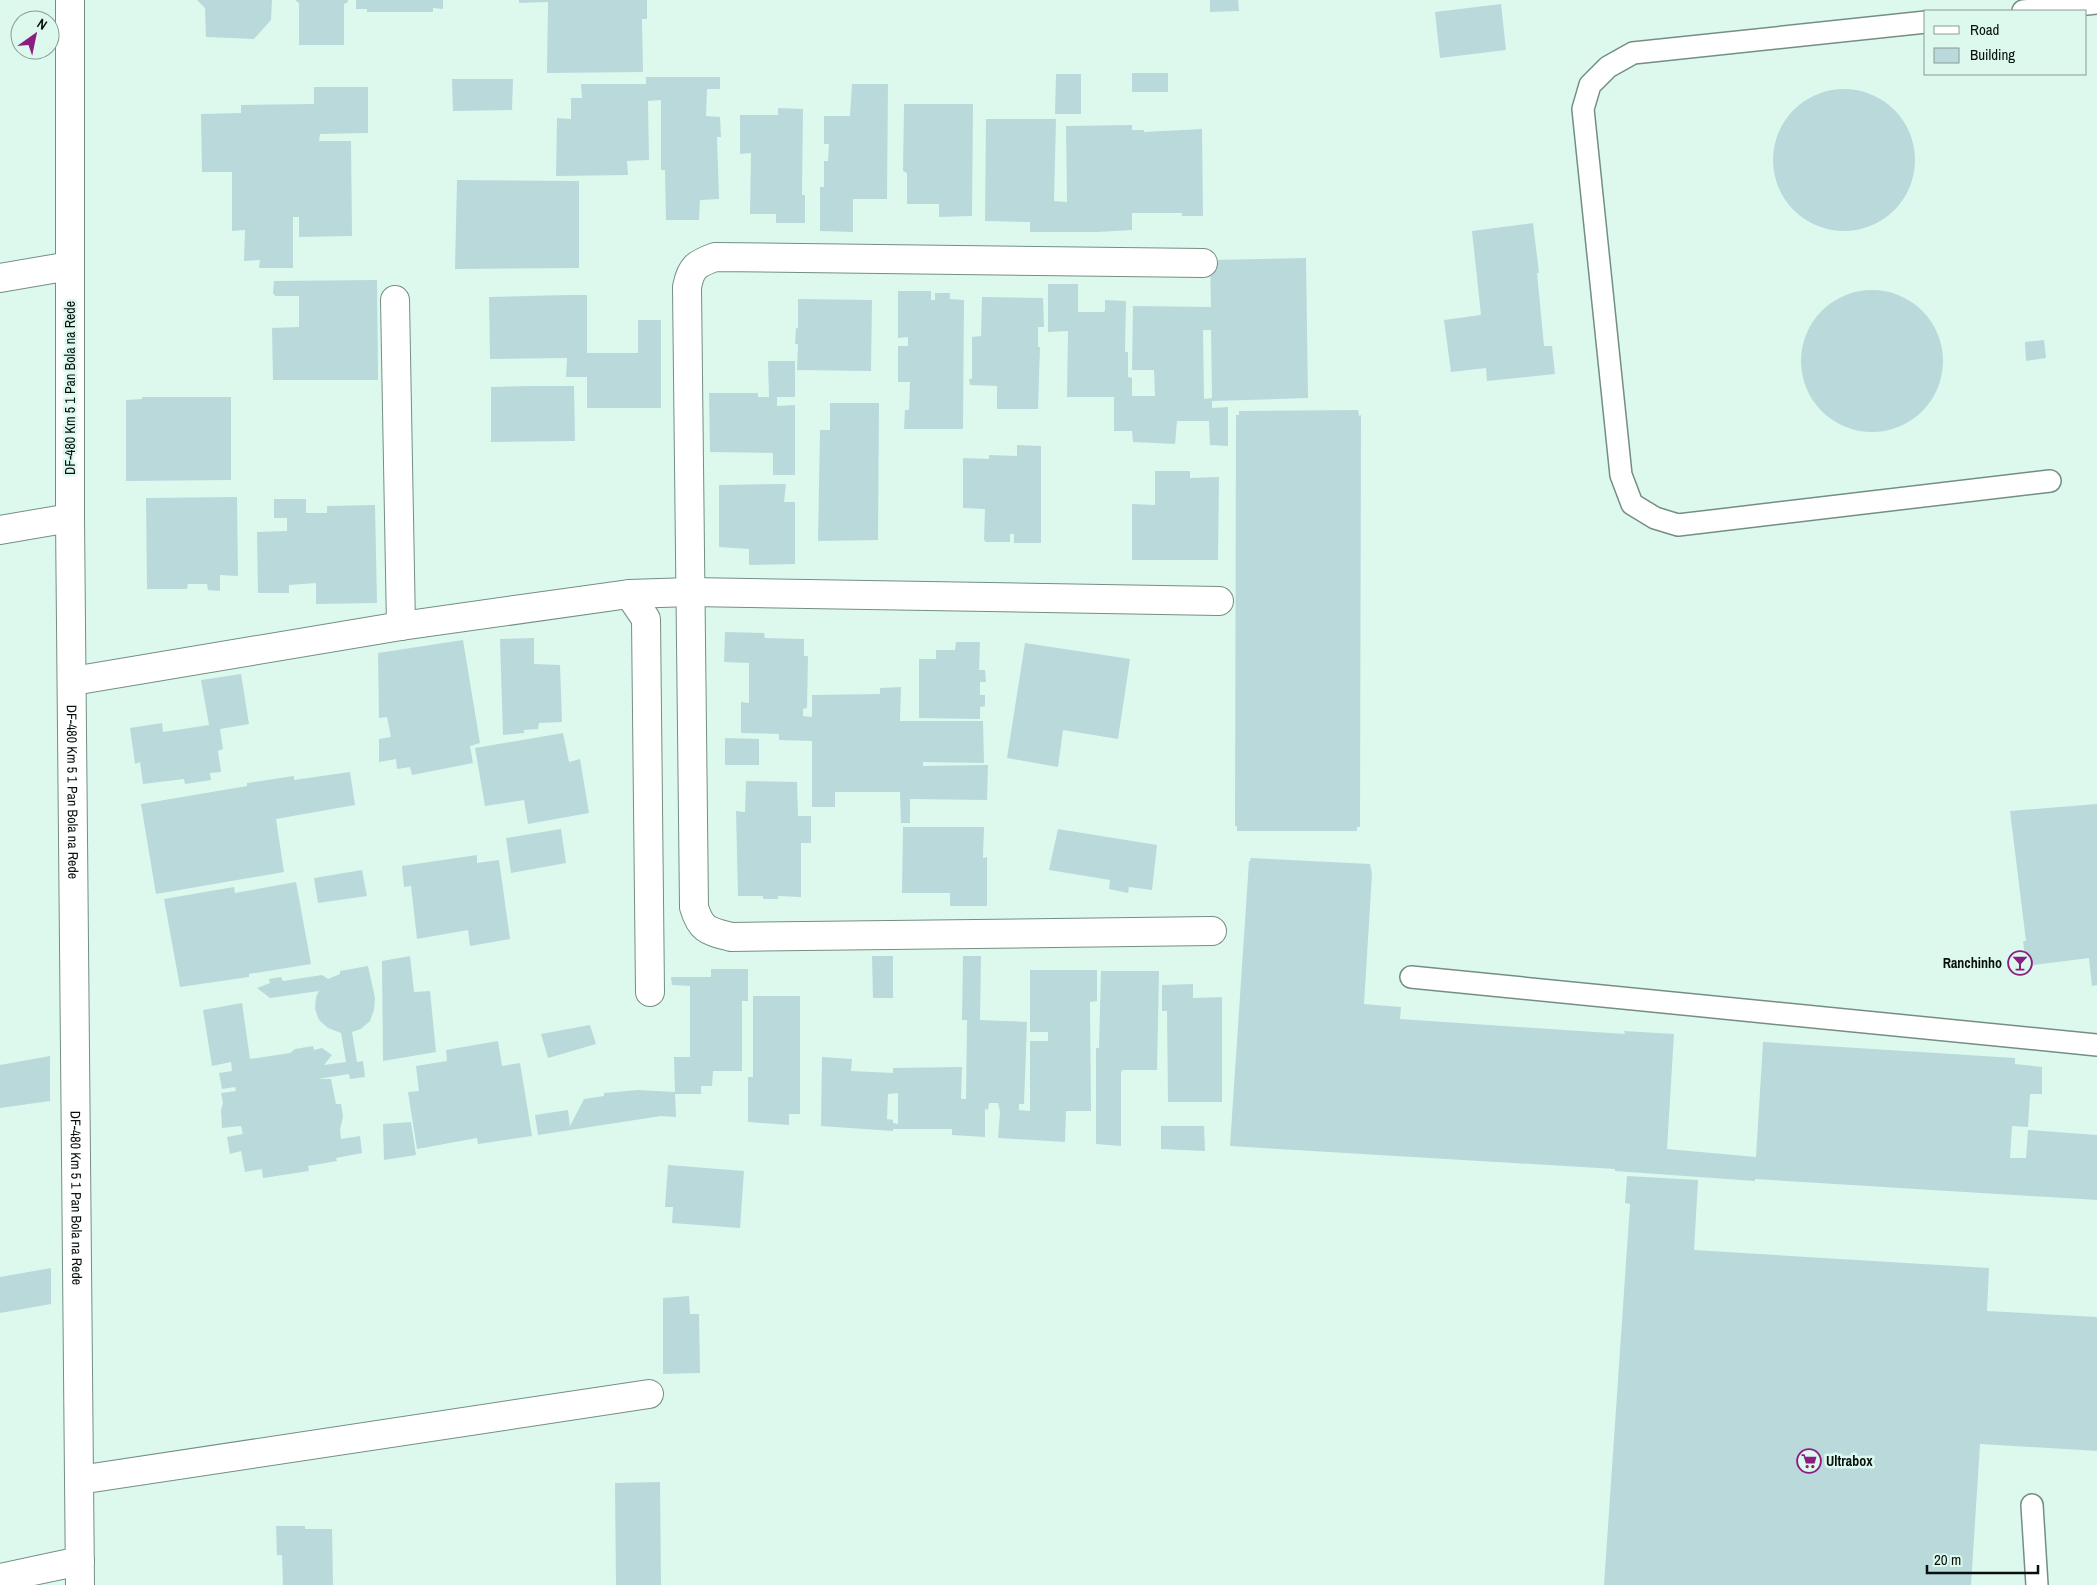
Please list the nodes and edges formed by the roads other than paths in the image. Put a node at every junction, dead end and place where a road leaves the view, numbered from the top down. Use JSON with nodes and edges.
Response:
{"nodes":[{"id":1,"x":70,"y":0,"type":"edge"},
{"id":2,"x":2097,"y":3,"type":"edge"},
{"id":3,"x":2032,"y":10,"type":"edge"},
{"id":4,"x":1924,"y":22,"type":"edge"},
{"id":5,"x":1203,"y":263,"type":"dead end"},
{"id":6,"x":70,"y":266,"type":"junction"},
{"id":7,"x":0,"y":278,"type":"edge"},
{"id":8,"x":395,"y":300,"type":"dead end"},
{"id":9,"x":2050,"y":481,"type":"dead end"},
{"id":10,"x":70,"y":518,"type":"junction"},
{"id":11,"x":0,"y":530,"type":"edge"},
{"id":12,"x":691,"y":592,"type":"junction"},
{"id":13,"x":629,"y":594,"type":"junction"},
{"id":14,"x":1220,"y":600,"type":"dead end"},
{"id":15,"x":401,"y":626,"type":"junction"},
{"id":16,"x":73,"y":681,"type":"junction"},
{"id":17,"x":1212,"y":931,"type":"dead end"},
{"id":18,"x":1411,"y":977,"type":"dead end"},
{"id":19,"x":650,"y":992,"type":"dead end"},
{"id":20,"x":2097,"y":1045,"type":"edge"},
{"id":21,"x":649,"y":1394,"type":"dead end"},
{"id":22,"x":79,"y":1480,"type":"junction"},
{"id":23,"x":2032,"y":1505,"type":"dead end"},
{"id":24,"x":80,"y":1573,"type":"edge"},
{"id":25,"x":0,"y":1578,"type":"edge"},
{"id":26,"x":2037,"y":1585,"type":"edge"}],
"edges":[{"from":1,"to":6,"type":"street","name":"DF-480 Km 5 1 Pan Bola na Rede"},
{"from":2,"to":3,"type":"lane"},
{"from":4,"to":9,"type":"lane"},
{"from":5,"to":12,"type":"street"},
{"from":6,"to":7,"type":"street"},
{"from":6,"to":10,"type":"street","name":"DF-480 Km 5 1 Pan Bola na Rede"},
{"from":8,"to":15,"type":"street"},
{"from":10,"to":11,"type":"street"},
{"from":10,"to":16,"type":"street","name":"DF-480 Km 5 1 Pan Bola na Rede"},
{"from":12,"to":13,"type":"street"},
{"from":12,"to":14,"type":"street"},
{"from":12,"to":17,"type":"street"},
{"from":13,"to":15,"type":"street"},
{"from":13,"to":19,"type":"street"},
{"from":15,"to":16,"type":"street"},
{"from":16,"to":22,"type":"street","name":"DF-480 Km 5 1 Pan Bola na Rede"},
{"from":18,"to":20,"type":"lane"},
{"from":21,"to":22,"type":"street"},
{"from":22,"to":24,"type":"street","name":"DF-480 Km 5 1 Pan Bola na Rede"},
{"from":23,"to":26,"type":"lane"},
{"from":24,"to":25,"type":"street"}]}
